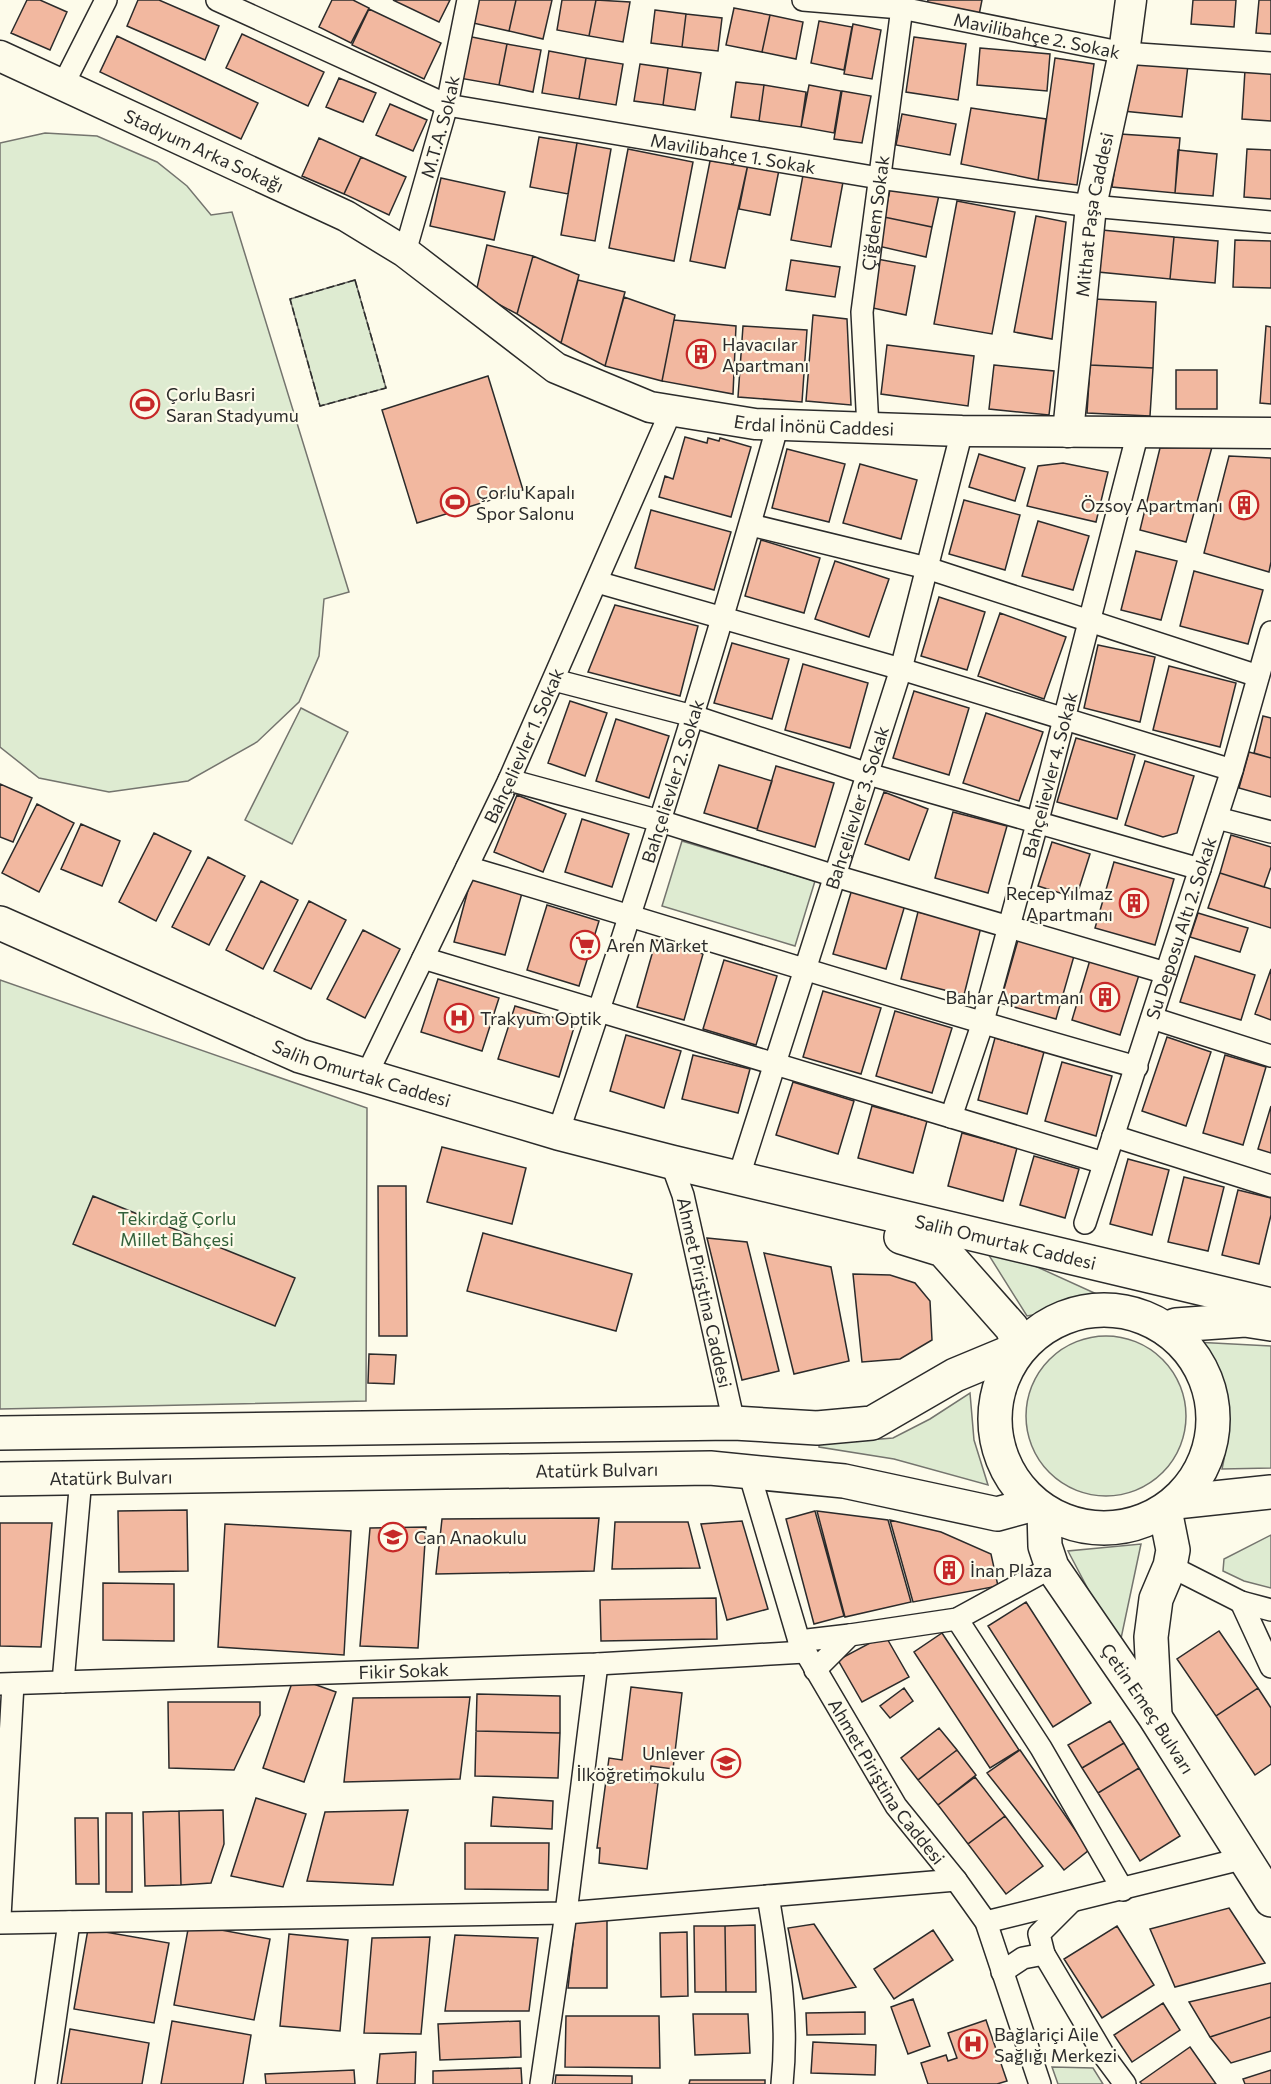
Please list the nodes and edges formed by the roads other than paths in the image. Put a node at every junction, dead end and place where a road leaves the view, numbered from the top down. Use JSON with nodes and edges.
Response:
{"nodes":[{"id":1,"x":106,"y":0,"type":"edge"},
{"id":2,"x":217,"y":0,"type":"edge"},
{"id":3,"x":468,"y":0,"type":"edge"},
{"id":4,"x":803,"y":0,"type":"edge"},
{"id":5,"x":1131,"y":0,"type":"edge"},
{"id":6,"x":902,"y":4,"type":"edge"},
{"id":7,"x":1124,"y":53,"type":"junction"},
{"id":8,"x":0,"y":56,"type":"edge"},
{"id":9,"x":1271,"y":63,"type":"edge"},
{"id":10,"x":63,"y":85,"type":"junction"},
{"id":11,"x":447,"y":105,"type":"junction"},
{"id":12,"x":879,"y":178,"type":"junction"},
{"id":13,"x":1091,"y":206,"type":"junction"},
{"id":14,"x":1271,"y":222,"type":"edge"},
{"id":15,"x":405,"y":252,"type":"junction"},
{"id":16,"x":671,"y":411,"type":"junction"},
{"id":17,"x":778,"y":424,"type":"junction"},
{"id":18,"x":868,"y":428,"type":"junction"},
{"id":19,"x":962,"y":431,"type":"junction"},
{"id":20,"x":1068,"y":432,"type":"junction"},
{"id":21,"x":1138,"y":432,"type":"junction"},
{"id":22,"x":1271,"y":433,"type":"edge"},
{"id":23,"x":751,"y":525,"type":"junction"},
{"id":24,"x":927,"y":568,"type":"junction"},
{"id":25,"x":597,"y":582,"type":"junction"},
{"id":26,"x":724,"y":620,"type":"junction"},
{"id":27,"x":1090,"y":620,"type":"junction"},
{"id":28,"x":1271,"y":632,"type":"edge"},
{"id":29,"x":901,"y":669,"type":"junction"},
{"id":30,"x":1258,"y":676,"type":"junction"},
{"id":31,"x":554,"y":680,"type":"junction"},
{"id":32,"x":693,"y":716,"type":"junction"},
{"id":33,"x":1064,"y":721,"type":"junction"},
{"id":34,"x":1232,"y":770,"type":"junction"},
{"id":35,"x":868,"y":774,"type":"junction"},
{"id":36,"x":509,"y":780,"type":"junction"},
{"id":37,"x":1217,"y":818,"type":"junction"},
{"id":38,"x":660,"y":821,"type":"junction"},
{"id":39,"x":1037,"y":824,"type":"junction"},
{"id":40,"x":1271,"y":832,"type":"edge"},
{"id":41,"x":467,"y":867,"type":"junction"},
{"id":42,"x":1200,"y":869,"type":"junction"},
{"id":43,"x":835,"y":876,"type":"junction"},
{"id":44,"x":631,"y":915,"type":"junction"},
{"id":45,"x":0,"y":923,"type":"edge"},
{"id":46,"x":1008,"y":925,"type":"junction"},
{"id":47,"x":423,"y":958,"type":"junction"},
{"id":48,"x":804,"y":968,"type":"junction"},
{"id":49,"x":1166,"y":973,"type":"junction"},
{"id":50,"x":599,"y":1011,"type":"junction"},
{"id":51,"x":1152,"y":1018,"type":"junction"},
{"id":52,"x":982,"y":1025,"type":"junction"},
{"id":53,"x":1271,"y":1056,"type":"edge"},
{"id":54,"x":774,"y":1066,"type":"junction"},
{"id":55,"x":1137,"y":1067,"type":"junction"},
{"id":56,"x":366,"y":1076,"type":"junction"},
{"id":57,"x":951,"y":1117,"type":"junction"},
{"id":58,"x":558,"y":1133,"type":"junction"},
{"id":59,"x":1113,"y":1136,"type":"junction"},
{"id":60,"x":671,"y":1162,"type":"junction"},
{"id":61,"x":1104,"y":1163,"type":"junction"},
{"id":62,"x":738,"y":1179,"type":"junction"},
{"id":63,"x":1271,"y":1186,"type":"edge"},
{"id":64,"x":1085,"y":1223,"type":"dead end"},
{"id":65,"x":1110,"y":1267,"type":"junction"},
{"id":66,"x":1271,"y":1305,"type":"edge"},
{"id":67,"x":1271,"y":1324,"type":"edge"},
{"id":68,"x":1158,"y":1325,"type":"junction"},
{"id":69,"x":1020,"y":1348,"type":"junction"},
{"id":70,"x":734,"y":1423,"type":"junction"},
{"id":71,"x":0,"y":1433,"type":"edge"},
{"id":72,"x":749,"y":1472,"type":"junction"},
{"id":73,"x":81,"y":1478,"type":"junction"},
{"id":74,"x":0,"y":1479,"type":"edge"},
{"id":75,"x":1271,"y":1492,"type":"edge"},
{"id":76,"x":1171,"y":1506,"type":"junction"},
{"id":77,"x":1039,"y":1507,"type":"junction"},
{"id":78,"x":1170,"y":1566,"type":"junction"},
{"id":79,"x":1052,"y":1567,"type":"junction"},
{"id":80,"x":1241,"y":1602,"type":"junction"},
{"id":81,"x":1271,"y":1610,"type":"edge"},
{"id":82,"x":957,"y":1619,"type":"junction"},
{"id":83,"x":850,"y":1635,"type":"junction"},
{"id":84,"x":806,"y":1655,"type":"junction"},
{"id":85,"x":597,"y":1664,"type":"junction"},
{"id":86,"x":1271,"y":1667,"type":"edge"},
{"id":87,"x":63,"y":1682,"type":"junction"},
{"id":88,"x":6,"y":1684,"type":"edge"},
{"id":89,"x":1155,"y":1717,"type":"junction"},
{"id":90,"x":956,"y":1880,"type":"junction"},
{"id":91,"x":1262,"y":1882,"type":"edge"},
{"id":92,"x":1123,"y":1890,"type":"junction"},
{"id":93,"x":768,"y":1896,"type":"junction"},
{"id":94,"x":1070,"y":1903,"type":"junction"},
{"id":95,"x":566,"y":1913,"type":"junction"},
{"id":96,"x":0,"y":1917,"type":"edge"},
{"id":97,"x":69,"y":1922,"type":"junction"},
{"id":98,"x":0,"y":1923,"type":"edge"},
{"id":99,"x":986,"y":1923,"type":"junction"},
{"id":100,"x":1044,"y":1954,"type":"junction"},
{"id":101,"x":1002,"y":1971,"type":"junction"},
{"id":102,"x":46,"y":2084,"type":"edge"},
{"id":103,"x":541,"y":2084,"type":"edge"},
{"id":104,"x":782,"y":2084,"type":"edge"},
{"id":105,"x":1040,"y":2084,"type":"edge"},
{"id":106,"x":1125,"y":2084,"type":"edge"}],
"edges":[{"from":1,"to":10,"type":"street"},
{"from":2,"to":11,"type":"street","name":"Mavilibahçe 1. Sokak"},
{"from":3,"to":11,"type":"street","name":"M.T.A. Sokak"},
{"from":4,"to":6,"type":"street","name":"Mavilibahçe 2. Sokak"},
{"from":5,"to":7,"type":"main road","name":"Mithat Paşa Caddesi"},
{"from":6,"to":7,"type":"street","name":"Mavilibahçe 2. Sokak"},
{"from":6,"to":12,"type":"street","name":"Çiğdem Sokak"},
{"from":7,"to":9,"type":"street","name":"Mavilibahçe 2. Sokak"},
{"from":7,"to":13,"type":"main road","name":"Mithat Paşa Caddesi"},
{"from":8,"to":10,"type":"main road","name":"Stadyum Arka Sokağı"},
{"from":10,"to":15,"type":"main road","name":"Stadyum Arka Sokağı"},
{"from":11,"to":12,"type":"street","name":"Mavilibahçe 1. Sokak"},
{"from":11,"to":15,"type":"street","name":"M.T.A. Sokak"},
{"from":12,"to":13,"type":"street","name":"Mavilibahçe 1. Sokak"},
{"from":12,"to":18,"type":"street","name":"Çiğdem Sokak"},
{"from":13,"to":14,"type":"street","name":"Mavilibahçe 1. Sokak"},
{"from":13,"to":20,"type":"main road","name":"Mithat Paşa Caddesi"},
{"from":15,"to":16,"type":"main road","name":"Erdal İnönü Caddesi"},
{"from":16,"to":17,"type":"main road","name":"Erdal İnönü Caddesi"},
{"from":16,"to":25,"type":"street","name":"Bahçelievler 1. Sokak"},
{"from":17,"to":18,"type":"main road","name":"Erdal İnönü Caddesi"},
{"from":17,"to":23,"type":"street","name":"Bahçelievler 2. Sokak"},
{"from":18,"to":19,"type":"main road","name":"Erdal İnönü Caddesi"},
{"from":19,"to":20,"type":"main road","name":"Erdal İnönü Caddesi"},
{"from":19,"to":24,"type":"street","name":"Bahçelievler 3. Sokak"},
{"from":20,"to":21,"type":"main road","name":"Erdal İnönü Caddesi"},
{"from":21,"to":22,"type":"main road","name":"Erdal İnönü Caddesi"},
{"from":21,"to":27,"type":"street","name":"Bahçelievler 4. Sokak"},
{"from":23,"to":24,"type":"street"},
{"from":23,"to":26,"type":"street","name":"Bahçelievler 2. Sokak"},
{"from":24,"to":27,"type":"street"},
{"from":24,"to":29,"type":"street","name":"Bahçelievler 3. Sokak"},
{"from":25,"to":26,"type":"street"},
{"from":25,"to":31,"type":"street","name":"Bahçelievler 1. Sokak"},
{"from":26,"to":29,"type":"street"},
{"from":26,"to":32,"type":"street","name":"Bahçelievler 2. Sokak"},
{"from":27,"to":30,"type":"street"},
{"from":27,"to":33,"type":"street","name":"Bahçelievler 4. Sokak"},
{"from":28,"to":30,"type":"street","name":"Su Deposu Altı 2. Sokak"},
{"from":29,"to":33,"type":"street"},
{"from":29,"to":35,"type":"street","name":"Bahçelievler 3. Sokak"},
{"from":30,"to":34,"type":"street","name":"Su Deposu Altı 2. Sokak"},
{"from":31,"to":32,"type":"street"},
{"from":31,"to":36,"type":"street","name":"Bahçelievler 1. Sokak"},
{"from":32,"to":35,"type":"street"},
{"from":32,"to":38,"type":"street","name":"Bahçelievler 2. Sokak"},
{"from":33,"to":34,"type":"street"},
{"from":33,"to":39,"type":"street","name":"Bahçelievler 4. Sokak"},
{"from":34,"to":37,"type":"street","name":"Su Deposu Altı 2. Sokak"},
{"from":35,"to":39,"type":"street"},
{"from":35,"to":43,"type":"street","name":"Bahçelievler 3. Sokak"},
{"from":36,"to":38,"type":"street"},
{"from":36,"to":41,"type":"street","name":"Bahçelievler 1. Sokak"},
{"from":37,"to":40,"type":"street"},
{"from":37,"to":42,"type":"street","name":"Su Deposu Altı 2. Sokak"},
{"from":38,"to":43,"type":"street"},
{"from":38,"to":44,"type":"street","name":"Bahçelievler 2. Sokak"},
{"from":39,"to":42,"type":"street"},
{"from":39,"to":46,"type":"street","name":"Bahçelievler 4. Sokak"},
{"from":41,"to":44,"type":"street"},
{"from":41,"to":47,"type":"street","name":"Bahçelievler 1. Sokak"},
{"from":42,"to":49,"type":"street","name":"Su Deposu Altı 2. Sokak"},
{"from":43,"to":46,"type":"street"},
{"from":43,"to":48,"type":"street","name":"Bahçelievler 3. Sokak"},
{"from":44,"to":48,"type":"street"},
{"from":44,"to":50,"type":"street","name":"Bahçelievler 2. Sokak"},
{"from":45,"to":56,"type":"main road","name":"Salih Omurtak Caddesi"},
{"from":46,"to":49,"type":"street"},
{"from":46,"to":52,"type":"street","name":"Bahçelievler 4. Sokak"},
{"from":47,"to":50,"type":"street"},
{"from":47,"to":56,"type":"street","name":"Bahçelievler 1. Sokak"},
{"from":48,"to":52,"type":"street"},
{"from":48,"to":54,"type":"street","name":"Bahçelievler 3. Sokak"},
{"from":49,"to":51,"type":"street","name":"Su Deposu Altı 2. Sokak"},
{"from":50,"to":54,"type":"street"},
{"from":50,"to":58,"type":"street","name":"Bahçelievler 2. Sokak"},
{"from":51,"to":53,"type":"street"},
{"from":51,"to":55,"type":"street","name":"Su Deposu Altı 2. Sokak"},
{"from":52,"to":55,"type":"street"},
{"from":52,"to":57,"type":"street","name":"Bahçelievler 4. Sokak"},
{"from":54,"to":57,"type":"street"},
{"from":54,"to":62,"type":"street","name":"Bahçelievler 3. Sokak"},
{"from":55,"to":59,"type":"street","name":"Su Deposu Altı 2. Sokak"},
{"from":56,"to":58,"type":"main road","name":"Salih Omurtak Caddesi"},
{"from":57,"to":61,"type":"street"},
{"from":58,"to":60,"type":"main road","name":"Salih Omurtak Caddesi"},
{"from":59,"to":61,"type":"street","name":"Su Deposu Altı 2. Sokak"},
{"from":59,"to":63,"type":"street"},
{"from":60,"to":62,"type":"main road","name":"Salih Omurtak Caddesi"},
{"from":60,"to":70,"type":"street","name":"Ahmet Piriştina Caddesi"},
{"from":61,"to":64,"type":"street","name":"Su Deposu Altı 2. Sokak"},
{"from":62,"to":65,"type":"main road","name":"Salih Omurtak Caddesi"},
{"from":62,"to":69,"type":"main road","name":"Salih Omurtak Caddesi"},
{"from":65,"to":66,"type":"main road","name":"Salih Omurtak Caddesi"},
{"from":65,"to":68,"type":"main road"},
{"from":67,"to":68,"type":"main road"},
{"from":68,"to":69,"type":"main road"},
{"from":68,"to":76,"type":"main road"},
{"from":69,"to":70,"type":"main road"},
{"from":69,"to":77,"type":"main road"},
{"from":70,"to":71,"type":"main road"},
{"from":72,"to":73,"type":"main road","name":"Atatürk Bulvarı"},
{"from":72,"to":77,"type":"main road","name":"Atatürk Bulvarı"},
{"from":72,"to":84,"type":"street","name":"Ahmet Piriştina Caddesi"},
{"from":73,"to":74,"type":"main road","name":"Atatürk Bulvarı"},
{"from":73,"to":87,"type":"street"},
{"from":75,"to":76,"type":"main road"},
{"from":76,"to":77,"type":"main road"},
{"from":76,"to":78,"type":"main road"},
{"from":77,"to":79,"type":"main road","name":"Çetin Emeç Bulvarı"},
{"from":78,"to":80,"type":"street"},
{"from":78,"to":89,"type":"main road"},
{"from":79,"to":82,"type":"street"},
{"from":79,"to":89,"type":"main road","name":"Çetin Emeç Bulvarı"},
{"from":80,"to":81,"type":"street"},
{"from":80,"to":86,"type":"street"},
{"from":82,"to":83,"type":"street","name":"Fikir Sokak"},
{"from":82,"to":92,"type":"street"},
{"from":83,"to":84,"type":"street","name":"Fikir Sokak"},
{"from":83,"to":84,"type":"street"},
{"from":84,"to":85,"type":"street","name":"Fikir Sokak"},
{"from":84,"to":90,"type":"street","name":"Ahmet Piriştina Caddesi"},
{"from":85,"to":87,"type":"street","name":"Fikir Sokak"},
{"from":85,"to":95,"type":"street"},
{"from":87,"to":88,"type":"street","name":"Fikir Sokak"},
{"from":88,"to":96,"type":"street"},
{"from":89,"to":91,"type":"main road","name":"Çetin Emeç Bulvarı"},
{"from":90,"to":93,"type":"street"},
{"from":90,"to":99,"type":"street","name":"Ahmet Piriştina Caddesi"},
{"from":91,"to":92,"type":"street"},
{"from":92,"to":94,"type":"street"},
{"from":93,"to":95,"type":"street"},
{"from":93,"to":104,"type":"street"},
{"from":94,"to":99,"type":"street"},
{"from":94,"to":100,"type":"street"},
{"from":95,"to":97,"type":"street"},
{"from":95,"to":103,"type":"street"},
{"from":97,"to":98,"type":"street"},
{"from":97,"to":102,"type":"street"},
{"from":99,"to":101,"type":"street","name":"Ahmet Piriştina Caddesi"},
{"from":100,"to":101,"type":"street"},
{"from":100,"to":106,"type":"street"},
{"from":101,"to":105,"type":"street","name":"Ahmet Piriştina Caddesi"}]}
